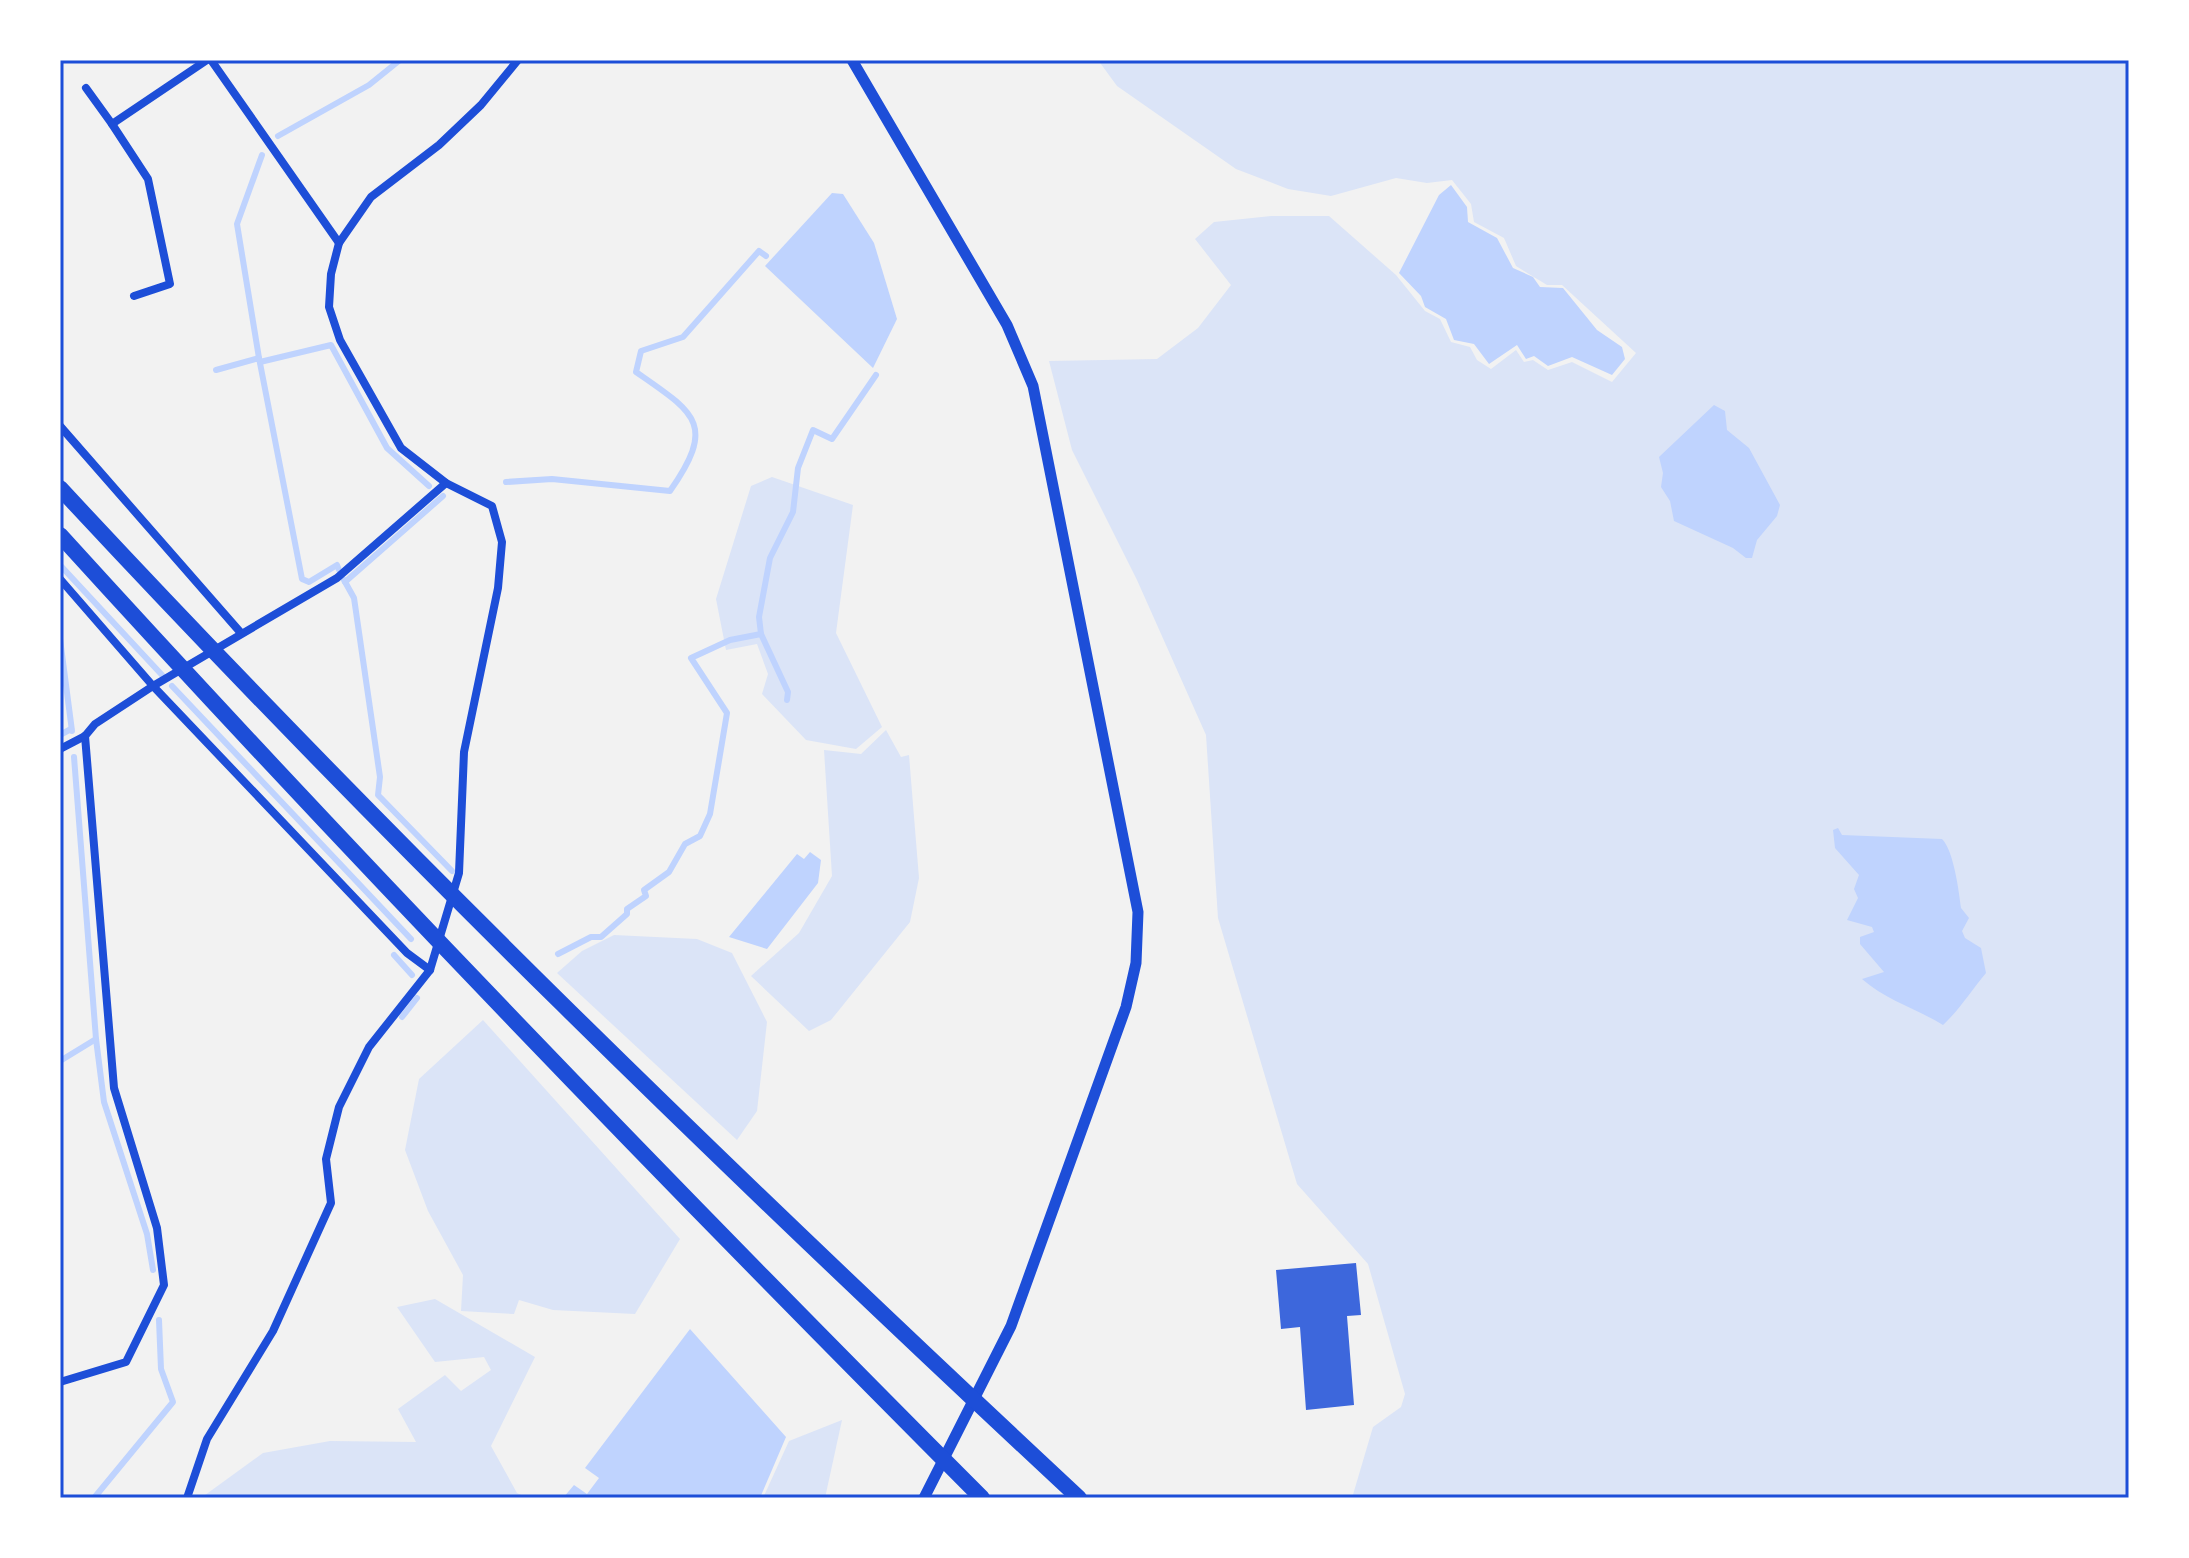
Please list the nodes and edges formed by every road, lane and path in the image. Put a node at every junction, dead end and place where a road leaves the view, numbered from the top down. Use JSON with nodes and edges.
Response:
{"nodes":[{"id":1,"x":209,"y":60,"type":"edge"},
{"id":2,"x":518,"y":60,"type":"edge"},
{"id":3,"x":852,"y":60,"type":"edge"},
{"id":4,"x":86,"y":88,"type":"dead end"},
{"id":5,"x":112,"y":124,"type":"junction"},
{"id":6,"x":339,"y":243,"type":"junction"},
{"id":7,"x":134,"y":296,"type":"dead end"},
{"id":8,"x":60,"y":426,"type":"edge"},
{"id":9,"x":446,"y":483,"type":"junction"},
{"id":10,"x":60,"y":488,"type":"edge"},
{"id":11,"x":60,"y":535,"type":"edge"},
{"id":12,"x":60,"y":579,"type":"edge"},
{"id":13,"x":241,"y":633,"type":"junction"},
{"id":14,"x":153,"y":686,"type":"junction"},
{"id":15,"x":85,"y":736,"type":"junction"},
{"id":16,"x":60,"y":749,"type":"edge"},
{"id":17,"x":430,"y":970,"type":"junction"},
{"id":18,"x":60,"y":1382,"type":"edge"},
{"id":19,"x":187,"y":1498,"type":"edge"},
{"id":20,"x":924,"y":1498,"type":"edge"},
{"id":21,"x":982,"y":1498,"type":"edge"},
{"id":22,"x":1079,"y":1498,"type":"edge"}],
"edges":[{"from":1,"to":5,"type":"street"},
{"from":1,"to":6,"type":"street"},
{"from":2,"to":6,"type":"street"},
{"from":3,"to":20,"type":"street"},
{"from":4,"to":5,"type":"street"},
{"from":5,"to":7,"type":"street"},
{"from":6,"to":9,"type":"street"},
{"from":8,"to":13,"type":"street"},
{"from":9,"to":13,"type":"street"},
{"from":9,"to":17,"type":"street"},
{"from":10,"to":22,"type":"highway"},
{"from":11,"to":21,"type":"highway"},
{"from":12,"to":14,"type":"street"},
{"from":13,"to":14,"type":"street"},
{"from":14,"to":15,"type":"street"},
{"from":14,"to":17,"type":"street"},
{"from":15,"to":16,"type":"street"},
{"from":15,"to":18,"type":"street"},
{"from":17,"to":19,"type":"street"}]}
